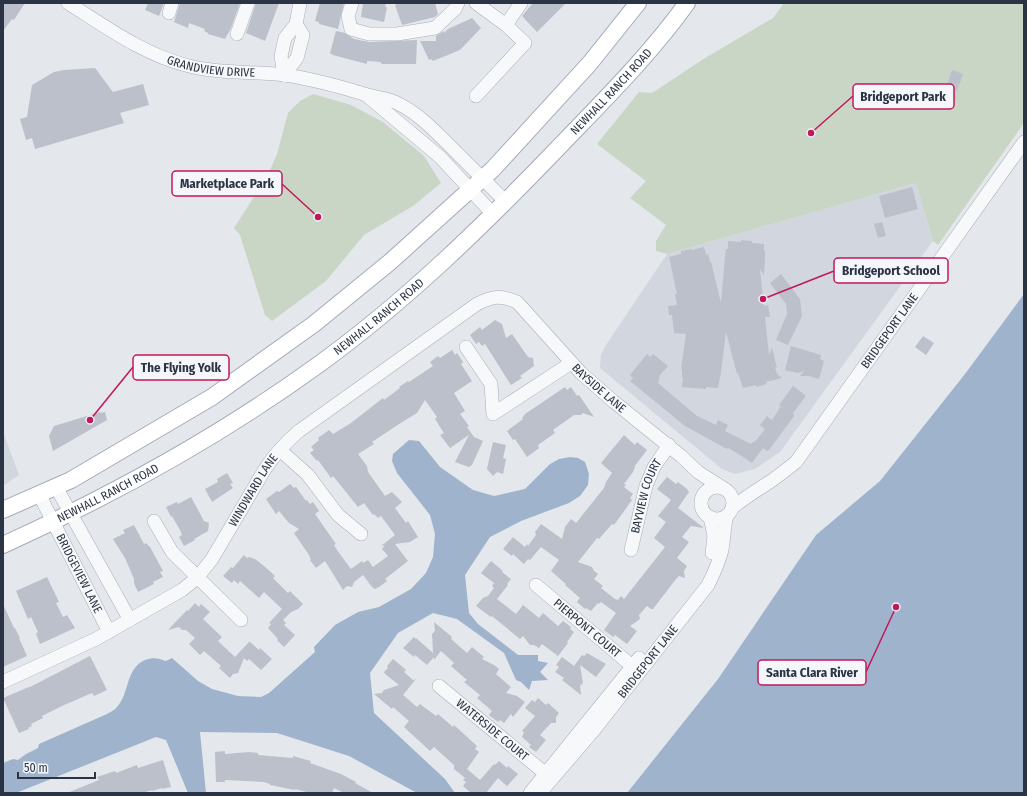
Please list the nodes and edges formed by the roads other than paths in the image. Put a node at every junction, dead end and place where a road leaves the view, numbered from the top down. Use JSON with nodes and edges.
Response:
{"nodes":[{"id":1,"x":68,"y":3,"type":"edge"},
{"id":2,"x":248,"y":3,"type":"edge"},
{"id":3,"x":300,"y":3,"type":"edge"},
{"id":4,"x":352,"y":3,"type":"edge"},
{"id":5,"x":458,"y":3,"type":"edge"},
{"id":6,"x":476,"y":3,"type":"edge"},
{"id":7,"x":521,"y":3,"type":"edge"},
{"id":8,"x":638,"y":3,"type":"edge"},
{"id":9,"x":687,"y":3,"type":"edge"},
{"id":10,"x":506,"y":25,"type":"junction"},
{"id":11,"x":237,"y":34,"type":"dead end"},
{"id":12,"x":284,"y":75,"type":"junction"},
{"id":13,"x":476,"y":96,"type":"dead end"},
{"id":14,"x":1024,"y":142,"type":"edge"},
{"id":15,"x":476,"y":184,"type":"junction"},
{"id":16,"x":506,"y":202,"type":"junction"},
{"id":17,"x":493,"y":214,"type":"junction"},
{"id":18,"x":506,"y":297,"type":"joint"},
{"id":19,"x":466,"y":347,"type":"dead end"},
{"id":20,"x":571,"y":363,"type":"junction"},
{"id":21,"x":669,"y":445,"type":"junction"},
{"id":22,"x":280,"y":450,"type":"junction"},
{"id":23,"x":698,"y":472,"type":"junction"},
{"id":24,"x":56,"y":487,"type":"junction"},
{"id":25,"x":725,"y":489,"type":"junction"},
{"id":26,"x":757,"y":489,"type":"junction"},
{"id":27,"x":39,"y":494,"type":"junction"},
{"id":28,"x":702,"y":497,"type":"junction"},
{"id":29,"x":3,"y":510,"type":"edge"},
{"id":30,"x":71,"y":512,"type":"junction"},
{"id":31,"x":730,"y":512,"type":"junction"},
{"id":32,"x":710,"y":517,"type":"junction"},
{"id":33,"x":54,"y":521,"type":"junction"},
{"id":34,"x":154,"y":521,"type":"dead end"},
{"id":35,"x":361,"y":534,"type":"dead end"},
{"id":36,"x":3,"y":545,"type":"edge"},
{"id":37,"x":631,"y":550,"type":"dead end"},
{"id":38,"x":197,"y":578,"type":"junction"},
{"id":39,"x":536,"y":585,"type":"dead end"},
{"id":40,"x":130,"y":620,"type":"junction"},
{"id":41,"x":241,"y":620,"type":"dead end"},
{"id":42,"x":109,"y":632,"type":"junction"},
{"id":43,"x":635,"y":669,"type":"junction"},
{"id":44,"x":3,"y":682,"type":"edge"},
{"id":45,"x":439,"y":686,"type":"dead end"},
{"id":46,"x":546,"y":774,"type":"junction"},
{"id":47,"x":530,"y":793,"type":"edge"},
{"id":48,"x":540,"y":793,"type":"edge"}],
"edges":[{"from":1,"to":12,"type":"street","name":"GRANDVIEW DRIVE"},
{"from":2,"to":11,"type":"street"},
{"from":3,"to":12,"type":"street"},
{"from":4,"to":5,"type":"street"},
{"from":6,"to":10,"type":"street"},
{"from":7,"to":10,"type":"street"},
{"from":8,"to":15,"type":"main road"},
{"from":9,"to":16,"type":"main road","name":"NEWHALL RANCH ROAD"},
{"from":10,"to":13,"type":"street"},
{"from":12,"to":15,"type":"street","name":"GRANDVIEW DRIVE"},
{"from":14,"to":26,"type":"street","name":"BRIDGEPORT LANE"},
{"from":15,"to":16,"type":"street","name":"GRANDVIEW DRIVE"},
{"from":15,"to":17,"type":"street","name":"GRANDVIEW DRIVE"},
{"from":15,"to":24,"type":"main road"},
{"from":16,"to":17,"type":"main road","name":"NEWHALL RANCH ROAD"},
{"from":17,"to":30,"type":"main road","name":"NEWHALL RANCH ROAD"},
{"from":18,"to":20,"type":"street","name":"BAYSIDE LANE"},
{"from":18,"to":22,"type":"street","name":"WINDWARD LANE"},
{"from":19,"to":20,"type":"street"},
{"from":20,"to":21,"type":"street","name":"BAYSIDE LANE"},
{"from":21,"to":23,"type":"street","name":"BAYSIDE LANE"},
{"from":21,"to":37,"type":"street","name":"BAYVIEW COURT"},
{"from":22,"to":35,"type":"street"},
{"from":22,"to":38,"type":"street","name":"WINDWARD LANE"},
{"from":23,"to":25,"type":"street","name":"BAYSIDE LANE"},
{"from":23,"to":28,"type":"street"},
{"from":24,"to":27,"type":"main road"},
{"from":24,"to":30,"type":"street","name":"BRIDGEVIEW LANE"},
{"from":25,"to":26,"type":"street"},
{"from":25,"to":28,"type":"street"},
{"from":25,"to":31,"type":"street"},
{"from":26,"to":31,"type":"street","name":"BRIDGEPORT LANE"},
{"from":27,"to":29,"type":"main road"},
{"from":27,"to":33,"type":"street","name":"BRIDGEVIEW LANE"},
{"from":28,"to":32,"type":"street"},
{"from":30,"to":33,"type":"main road","name":"NEWHALL RANCH ROAD"},
{"from":30,"to":40,"type":"street","name":"BRIDGEVIEW LANE"},
{"from":31,"to":32,"type":"street"},
{"from":31,"to":43,"type":"street","name":"BRIDGEPORT LANE"},
{"from":32,"to":43,"type":"street","name":"BRIDGEPORT LANE"},
{"from":33,"to":36,"type":"main road","name":"NEWHALL RANCH ROAD"},
{"from":33,"to":42,"type":"street","name":"BRIDGEVIEW LANE"},
{"from":34,"to":38,"type":"street"},
{"from":38,"to":40,"type":"street","name":"WINDWARD LANE"},
{"from":38,"to":41,"type":"street"},
{"from":39,"to":43,"type":"street","name":"PIERPONT COURT"},
{"from":40,"to":42,"type":"street","name":"WINDWARD LANE"},
{"from":42,"to":44,"type":"street","name":"WINDWARD LANE"},
{"from":43,"to":46,"type":"street","name":"BRIDGEPORT LANE"},
{"from":43,"to":48,"type":"street","name":"BRIDGEPORT LANE"},
{"from":45,"to":46,"type":"street","name":"WATERSIDE COURT"},
{"from":46,"to":47,"type":"street","name":"BRIDGEPORT LANE"}]}
